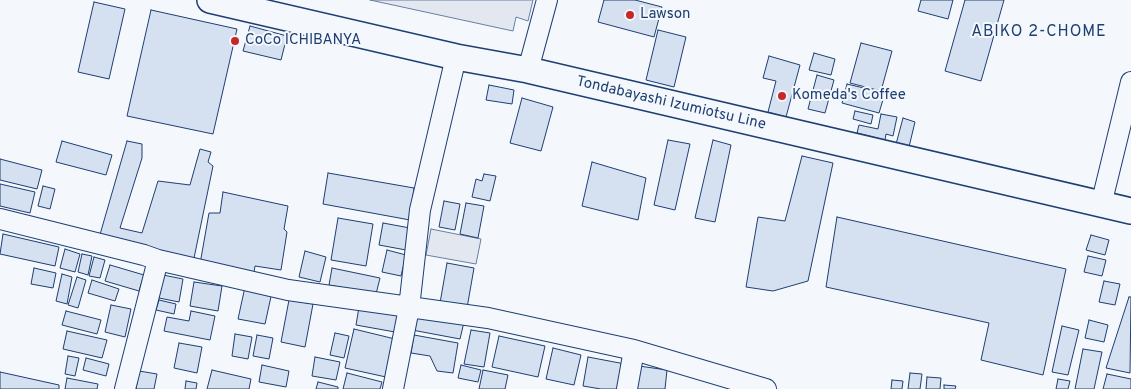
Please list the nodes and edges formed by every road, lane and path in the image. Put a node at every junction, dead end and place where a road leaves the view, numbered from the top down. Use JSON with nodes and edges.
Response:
{"nodes":[{"id":1,"x":210,"y":0,"type":"edge"},
{"id":2,"x":546,"y":0,"type":"edge"},
{"id":3,"x":456,"y":57,"type":"junction"},
{"id":4,"x":528,"y":70,"type":"junction"},
{"id":5,"x":1131,"y":82,"type":"edge"},
{"id":6,"x":1101,"y":205,"type":"junction"},
{"id":7,"x":1131,"y":212,"type":"edge"},
{"id":8,"x":0,"y":219,"type":"edge"},
{"id":9,"x":158,"y":260,"type":"junction"},
{"id":10,"x":409,"y":308,"type":"junction"},
{"id":11,"x":634,"y":350,"type":"junction"},
{"id":12,"x":125,"y":389,"type":"edge"},
{"id":13,"x":392,"y":389,"type":"edge"},
{"id":14,"x":627,"y":389,"type":"edge"},
{"id":15,"x":766,"y":389,"type":"edge"}],
"edges":[{"from":1,"to":3,"type":"main road","name":"Tondabayashi Izumiotsu Line"},
{"from":2,"to":4,"type":"street"},
{"from":3,"to":4,"type":"main road","name":"Tondabayashi Izumiotsu Line"},
{"from":3,"to":10,"type":"street"},
{"from":4,"to":6,"type":"main road","name":"Tondabayashi Izumiotsu Line"},
{"from":5,"to":6,"type":"street"},
{"from":6,"to":7,"type":"main road","name":"Tondabayashi Izumiotsu Line"},
{"from":8,"to":9,"type":"street"},
{"from":9,"to":10,"type":"street"},
{"from":9,"to":12,"type":"street"},
{"from":10,"to":11,"type":"street"},
{"from":10,"to":13,"type":"street"},
{"from":11,"to":14,"type":"street"},
{"from":11,"to":15,"type":"street"}]}
